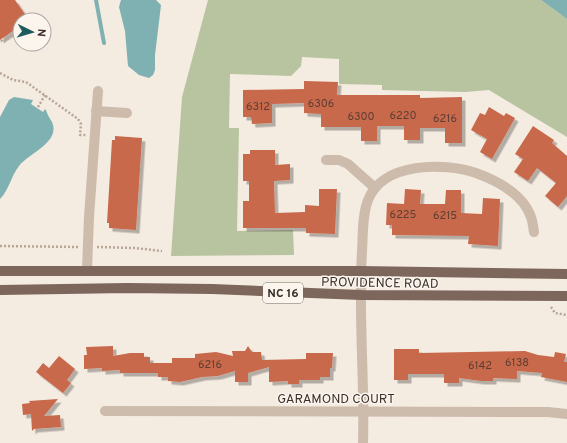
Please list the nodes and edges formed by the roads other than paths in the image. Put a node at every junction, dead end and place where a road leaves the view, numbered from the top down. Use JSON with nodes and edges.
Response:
{"nodes":[{"id":1,"x":98,"y":90,"type":"dead end"},
{"id":2,"x":96,"y":111,"type":"junction"},
{"id":3,"x":127,"y":113,"type":"dead end"},
{"id":4,"x":326,"y":160,"type":"dead end"},
{"id":5,"x":375,"y":188,"type":"junction"},
{"id":6,"x":534,"y":232,"type":"dead end"},
{"id":7,"x":88,"y":270,"type":"junction"},
{"id":8,"x":0,"y":271,"type":"edge"},
{"id":9,"x":360,"y":271,"type":"junction"},
{"id":10,"x":567,"y":274,"type":"edge"},
{"id":11,"x":0,"y":290,"type":"edge"},
{"id":12,"x":361,"y":295,"type":"junction"},
{"id":13,"x":567,"y":296,"type":"edge"},
{"id":14,"x":106,"y":411,"type":"dead end"},
{"id":15,"x":364,"y":411,"type":"junction"},
{"id":16,"x":567,"y":414,"type":"edge"},
{"id":17,"x":363,"y":443,"type":"edge"}],
"edges":[{"from":1,"to":2,"type":"street"},
{"from":2,"to":3,"type":"street"},
{"from":2,"to":7,"type":"street"},
{"from":4,"to":5,"type":"street"},
{"from":5,"to":6,"type":"street"},
{"from":5,"to":9,"type":"street"},
{"from":7,"to":8,"type":"main road","name":"PROVIDENCE ROAD","number":"NC 16"},
{"from":7,"to":9,"type":"main road","name":"PROVIDENCE ROAD","number":"NC 16"},
{"from":9,"to":10,"type":"main road","name":"PROVIDENCE ROAD","number":"NC 16"},
{"from":9,"to":12,"type":"street"},
{"from":11,"to":12,"type":"main road","name":"PROVIDENCE ROAD","number":"NC 16"},
{"from":12,"to":13,"type":"main road","name":"PROVIDENCE ROAD","number":"NC 16"},
{"from":12,"to":15,"type":"street"},
{"from":14,"to":15,"type":"street","name":"GARAMOND COURT"},
{"from":15,"to":16,"type":"street","name":"GARAMOND COURT"},
{"from":15,"to":17,"type":"street"}]}
